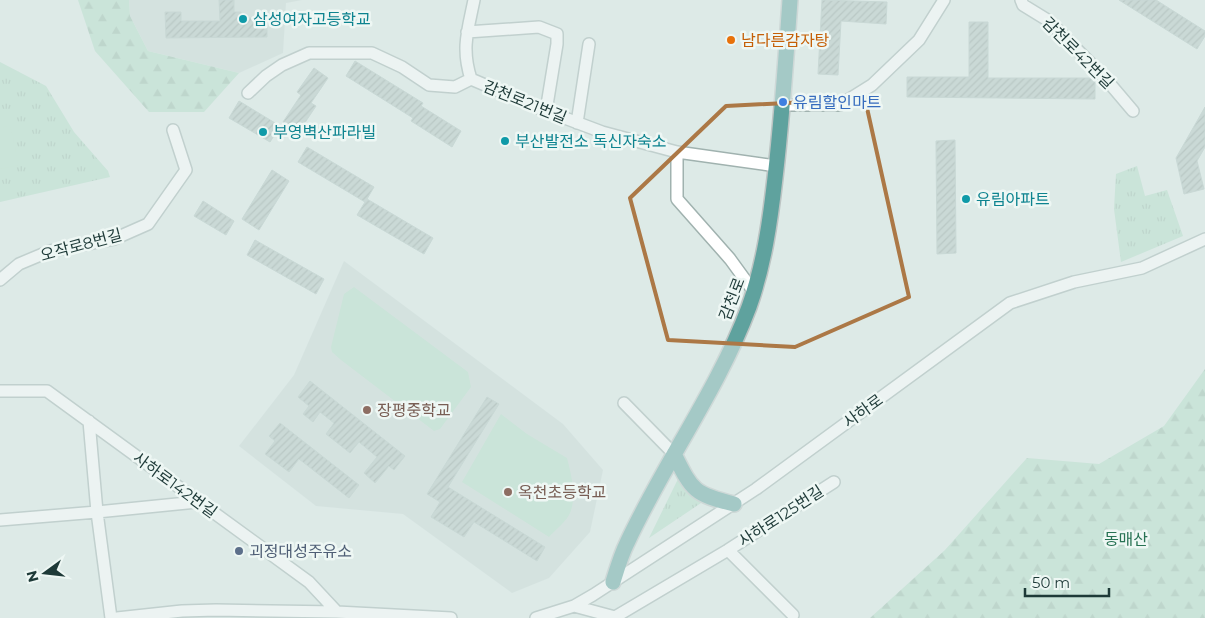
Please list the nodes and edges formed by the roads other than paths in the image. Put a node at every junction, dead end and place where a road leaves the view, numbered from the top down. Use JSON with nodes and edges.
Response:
{"nodes":[{"id":1,"x":474,"y":0,"type":"edge"},
{"id":2,"x":790,"y":0,"type":"edge"},
{"id":3,"x":944,"y":0,"type":"edge"},
{"id":4,"x":1021,"y":0,"type":"edge"},
{"id":5,"x":467,"y":32,"type":"junction"},
{"id":6,"x":589,"y":44,"type":"dead end"},
{"id":7,"x":471,"y":79,"type":"junction"},
{"id":8,"x":248,"y":93,"type":"dead end"},
{"id":9,"x":783,"y":105,"type":"junction"},
{"id":10,"x":546,"y":111,"type":"junction"},
{"id":11,"x":1133,"y":111,"type":"dead end"},
{"id":12,"x":577,"y":123,"type":"junction"},
{"id":13,"x":173,"y":130,"type":"dead end"},
{"id":14,"x":677,"y":152,"type":"junction"},
{"id":15,"x":776,"y":166,"type":"junction"},
{"id":16,"x":1205,"y":239,"type":"edge"},
{"id":17,"x":0,"y":280,"type":"edge"},
{"id":18,"x":754,"y":292,"type":"junction"},
{"id":19,"x":0,"y":391,"type":"edge"},
{"id":20,"x":624,"y":402,"type":"dead end"},
{"id":21,"x":89,"y":421,"type":"junction"},
{"id":22,"x":674,"y":454,"type":"junction"},
{"id":23,"x":834,"y":482,"type":"dead end"},
{"id":24,"x":197,"y":502,"type":"junction"},
{"id":25,"x":734,"y":504,"type":"junction"},
{"id":26,"x":97,"y":512,"type":"junction"},
{"id":27,"x":0,"y":520,"type":"edge"},
{"id":28,"x":728,"y":550,"type":"junction"},
{"id":29,"x":613,"y":582,"type":"junction"},
{"id":30,"x":574,"y":606,"type":"junction"},
{"id":31,"x":336,"y":615,"type":"edge"},
{"id":32,"x":793,"y":615,"type":"dead end"},
{"id":33,"x":111,"y":618,"type":"edge"},
{"id":34,"x":117,"y":618,"type":"edge"},
{"id":35,"x":451,"y":618,"type":"edge"},
{"id":36,"x":536,"y":618,"type":"edge"}],
"edges":[{"from":1,"to":5,"type":"street","name":"감천로21번길"},
{"from":2,"to":9,"type":"main road","name":"감천로"},
{"from":3,"to":9,"type":"street"},
{"from":4,"to":11,"type":"street","name":"감천로42번길"},
{"from":5,"to":7,"type":"street","name":"감천로21번길"},
{"from":5,"to":10,"type":"street"},
{"from":6,"to":12,"type":"street"},
{"from":7,"to":8,"type":"street"},
{"from":7,"to":10,"type":"street","name":"감천로21번길"},
{"from":9,"to":15,"type":"main road","name":"감천로"},
{"from":10,"to":12,"type":"street","name":"감천로21번길"},
{"from":12,"to":14,"type":"street","name":"감천로21번길"},
{"from":13,"to":17,"type":"street","name":"오작로8번길"},
{"from":14,"to":15,"type":"street","name":"감천로21번길"},
{"from":14,"to":18,"type":"street"},
{"from":15,"to":18,"type":"main road","name":"감천로"},
{"from":16,"to":25,"type":"street","name":"사하로"},
{"from":18,"to":22,"type":"main road","name":"감천로"},
{"from":19,"to":21,"type":"street","name":"사하로142번길"},
{"from":20,"to":22,"type":"street"},
{"from":21,"to":24,"type":"street","name":"사하로142번길"},
{"from":21,"to":26,"type":"street"},
{"from":22,"to":25,"type":"main road"},
{"from":22,"to":29,"type":"main road","name":"감천로"},
{"from":23,"to":28,"type":"street","name":"사하로125번길"},
{"from":24,"to":26,"type":"street"},
{"from":24,"to":31,"type":"street","name":"사하로142번길"},
{"from":25,"to":29,"type":"street","name":"사하로"},
{"from":26,"to":27,"type":"street"},
{"from":26,"to":33,"type":"street"},
{"from":28,"to":30,"type":"street","name":"사하로125번길"},
{"from":28,"to":32,"type":"street","name":"사하로125번길"},
{"from":29,"to":30,"type":"street","name":"사하로"},
{"from":30,"to":36,"type":"street","name":"사하로"},
{"from":31,"to":34,"type":"street"},
{"from":31,"to":35,"type":"street"}]}
